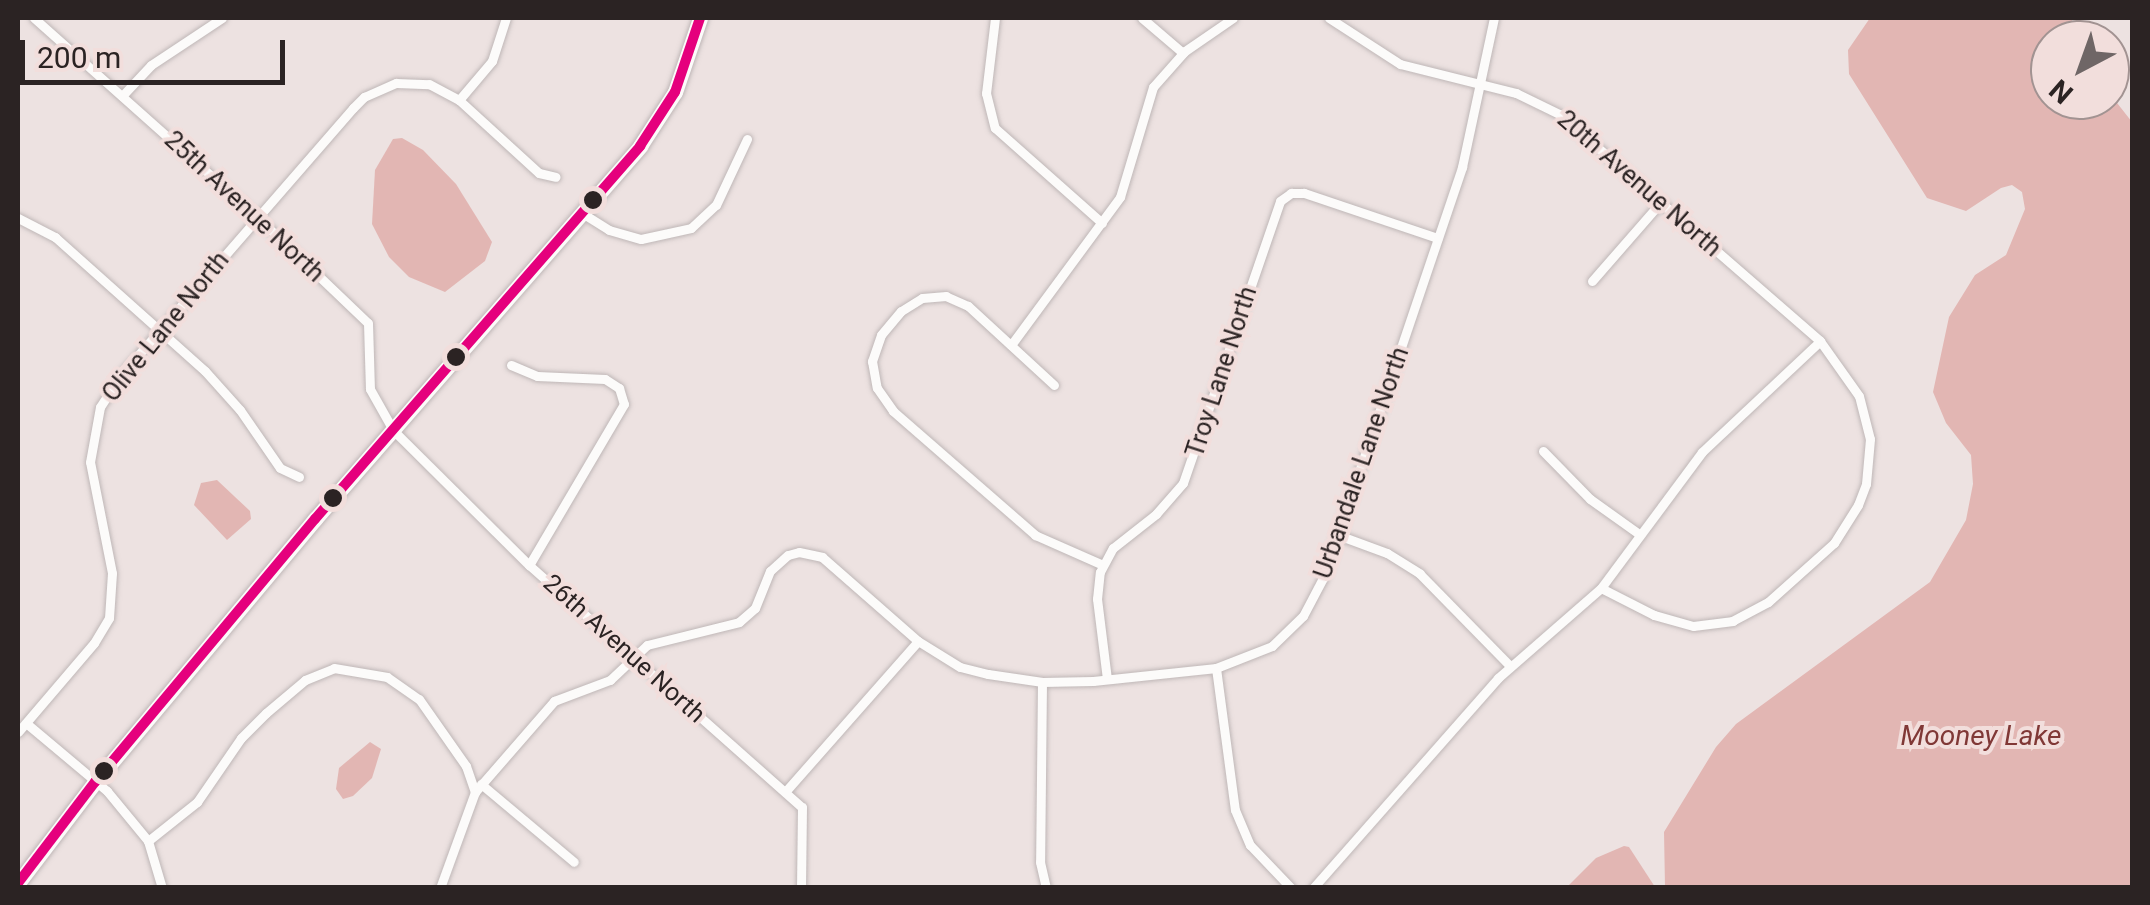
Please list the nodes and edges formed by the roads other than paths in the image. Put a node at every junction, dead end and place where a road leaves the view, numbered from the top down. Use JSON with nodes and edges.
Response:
{"nodes":[{"id":1,"x":34,"y":18,"type":"edge"},
{"id":2,"x":222,"y":18,"type":"edge"},
{"id":3,"x":506,"y":18,"type":"edge"},
{"id":4,"x":700,"y":18,"type":"edge"},
{"id":5,"x":994,"y":18,"type":"edge"},
{"id":6,"x":1142,"y":18,"type":"edge"},
{"id":7,"x":1233,"y":18,"type":"edge"},
{"id":8,"x":1329,"y":18,"type":"edge"},
{"id":9,"x":1494,"y":18,"type":"edge"},
{"id":10,"x":1183,"y":53,"type":"junction"},
{"id":11,"x":1480,"y":85,"type":"junction"},
{"id":12,"x":122,"y":96,"type":"junction"},
{"id":13,"x":459,"y":100,"type":"junction"},
{"id":14,"x":747,"y":138,"type":"dead end"},
{"id":15,"x":556,"y":177,"type":"dead end"},
{"id":16,"x":1661,"y":202,"type":"junction"},
{"id":17,"x":582,"y":213,"type":"junction"},
{"id":18,"x":258,"y":217,"type":"junction"},
{"id":19,"x":18,"y":218,"type":"edge"},
{"id":20,"x":1102,"y":224,"type":"junction"},
{"id":21,"x":1438,"y":238,"type":"junction"},
{"id":22,"x":1592,"y":281,"type":"dead end"},
{"id":23,"x":160,"y":330,"type":"junction"},
{"id":24,"x":1820,"y":341,"type":"junction"},
{"id":25,"x":1010,"y":345,"type":"junction"},
{"id":26,"x":511,"y":365,"type":"dead end"},
{"id":27,"x":1054,"y":385,"type":"dead end"},
{"id":28,"x":393,"y":430,"type":"junction"},
{"id":29,"x":1543,"y":451,"type":"dead end"},
{"id":30,"x":300,"y":477,"type":"dead end"},
{"id":31,"x":1338,"y":534,"type":"junction"},
{"id":32,"x":1639,"y":534,"type":"junction"},
{"id":33,"x":529,"y":565,"type":"junction"},
{"id":34,"x":1103,"y":565,"type":"junction"},
{"id":35,"x":1601,"y":588,"type":"junction"},
{"id":36,"x":918,"y":641,"type":"junction"},
{"id":37,"x":633,"y":657,"type":"junction"},
{"id":38,"x":1510,"y":666,"type":"junction"},
{"id":39,"x":1216,"y":668,"type":"junction"},
{"id":40,"x":1107,"y":679,"type":"junction"},
{"id":41,"x":1042,"y":682,"type":"junction"},
{"id":42,"x":26,"y":722,"type":"junction"},
{"id":43,"x":18,"y":732,"type":"edge"},
{"id":44,"x":94,"y":782,"type":"junction"},
{"id":45,"x":478,"y":788,"type":"junction"},
{"id":46,"x":785,"y":792,"type":"junction"},
{"id":47,"x":148,"y":841,"type":"junction"},
{"id":48,"x":574,"y":862,"type":"dead end"},
{"id":49,"x":18,"y":883,"type":"edge"},
{"id":50,"x":162,"y":888,"type":"edge"},
{"id":51,"x":440,"y":888,"type":"edge"},
{"id":52,"x":801,"y":888,"type":"edge"},
{"id":53,"x":1046,"y":888,"type":"edge"},
{"id":54,"x":1291,"y":888,"type":"edge"},
{"id":55,"x":1313,"y":888,"type":"edge"}],
"edges":[{"from":1,"to":12,"type":"street","name":"25th Avenue North"},
{"from":2,"to":12,"type":"street"},
{"from":3,"to":13,"type":"street"},
{"from":4,"to":17,"type":"main road"},
{"from":5,"to":20,"type":"street"},
{"from":6,"to":10,"type":"street"},
{"from":7,"to":10,"type":"street"},
{"from":8,"to":11,"type":"street","name":"20th Avenue North"},
{"from":9,"to":11,"type":"street","name":"Urbandale Lane North"},
{"from":10,"to":20,"type":"street"},
{"from":11,"to":16,"type":"street","name":"20th Avenue North"},
{"from":11,"to":21,"type":"street","name":"Urbandale Lane North"},
{"from":12,"to":18,"type":"street","name":"25th Avenue North"},
{"from":13,"to":15,"type":"street"},
{"from":13,"to":18,"type":"street","name":"Olive Lane North"},
{"from":14,"to":17,"type":"street"},
{"from":16,"to":22,"type":"street"},
{"from":16,"to":24,"type":"street","name":"20th Avenue North"},
{"from":17,"to":28,"type":"main road"},
{"from":18,"to":23,"type":"street","name":"Olive Lane North"},
{"from":18,"to":28,"type":"street","name":"25th Avenue North"},
{"from":19,"to":23,"type":"street"},
{"from":20,"to":25,"type":"street"},
{"from":21,"to":31,"type":"street","name":"Urbandale Lane North"},
{"from":21,"to":34,"type":"street","name":"Troy Lane North"},
{"from":23,"to":30,"type":"street"},
{"from":23,"to":42,"type":"street","name":"Olive Lane North"},
{"from":24,"to":32,"type":"street"},
{"from":24,"to":35,"type":"street","name":"20th Avenue North"},
{"from":25,"to":27,"type":"street"},
{"from":25,"to":34,"type":"street"},
{"from":26,"to":33,"type":"street"},
{"from":28,"to":33,"type":"street","name":"26th Avenue North"},
{"from":28,"to":44,"type":"main road"},
{"from":29,"to":32,"type":"street"},
{"from":31,"to":38,"type":"street"},
{"from":31,"to":39,"type":"street","name":"Urbandale Lane North"},
{"from":32,"to":35,"type":"street"},
{"from":33,"to":37,"type":"street","name":"26th Avenue North"},
{"from":34,"to":40,"type":"street"},
{"from":35,"to":38,"type":"street"},
{"from":36,"to":37,"type":"street","name":"Urbandale Lane North"},
{"from":36,"to":41,"type":"street","name":"Urbandale Lane North"},
{"from":36,"to":46,"type":"street"},
{"from":37,"to":45,"type":"street"},
{"from":37,"to":46,"type":"street","name":"26th Avenue North"},
{"from":38,"to":55,"type":"street"},
{"from":39,"to":40,"type":"street","name":"Urbandale Lane North"},
{"from":39,"to":54,"type":"street"},
{"from":40,"to":41,"type":"street","name":"Urbandale Lane North"},
{"from":41,"to":53,"type":"street"},
{"from":42,"to":43,"type":"street","name":"Olive Lane North"},
{"from":42,"to":44,"type":"street"},
{"from":44,"to":47,"type":"street"},
{"from":44,"to":49,"type":"main road"},
{"from":45,"to":47,"type":"street"},
{"from":45,"to":48,"type":"street"},
{"from":45,"to":51,"type":"street"},
{"from":46,"to":52,"type":"street","name":"26th Avenue North"},
{"from":47,"to":50,"type":"street"}]}
